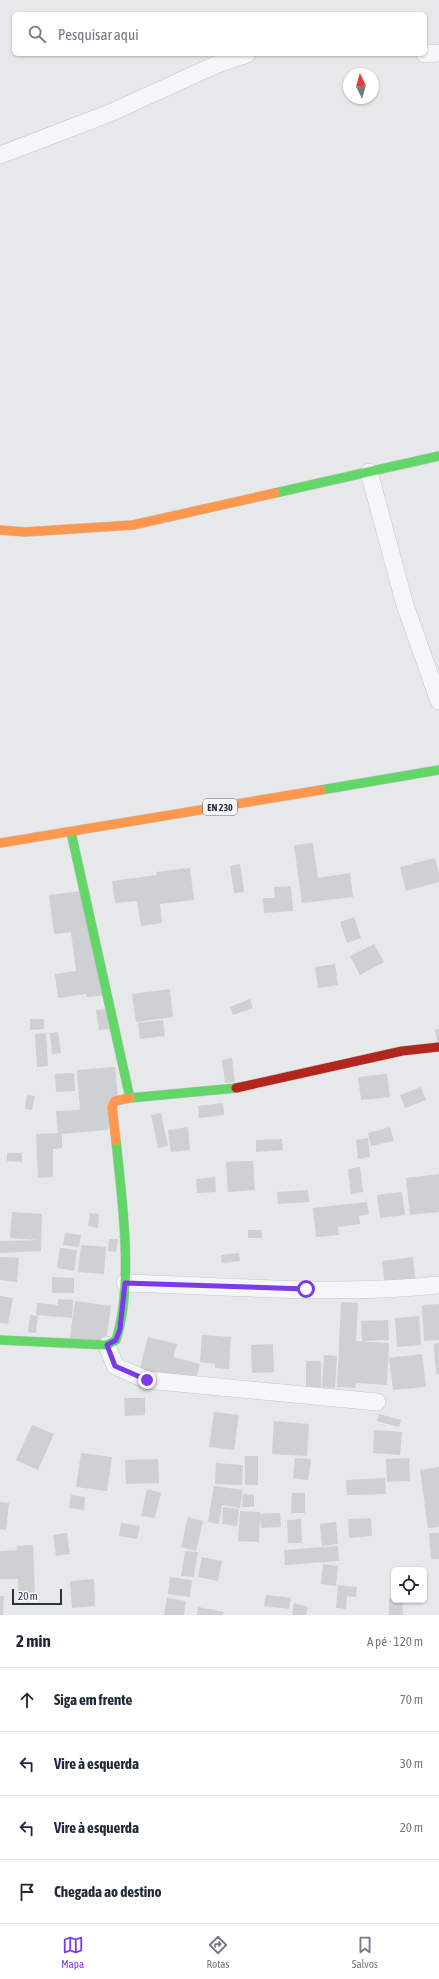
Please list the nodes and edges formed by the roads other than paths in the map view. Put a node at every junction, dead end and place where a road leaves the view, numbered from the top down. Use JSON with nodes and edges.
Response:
{"nodes":[{"id":1,"x":439,"y":53,"type":"edge"},
{"id":2,"x":427,"y":54,"type":"edge"},
{"id":3,"x":241,"y":56,"type":"edge"},
{"id":4,"x":0,"y":155,"type":"edge"},
{"id":5,"x":439,"y":456,"type":"edge"},
{"id":6,"x":369,"y":472,"type":"junction"},
{"id":7,"x":0,"y":530,"type":"edge"},
{"id":8,"x":439,"y":701,"type":"edge"},
{"id":9,"x":439,"y":770,"type":"edge"},
{"id":10,"x":71,"y":832,"type":"junction"},
{"id":11,"x":0,"y":843,"type":"edge"},
{"id":12,"x":439,"y":1047,"type":"edge"},
{"id":13,"x":130,"y":1098,"type":"junction"},
{"id":14,"x":125,"y":1283,"type":"junction"},
{"id":15,"x":439,"y":1285,"type":"edge"},
{"id":16,"x":0,"y":1340,"type":"edge"},
{"id":17,"x":107,"y":1345,"type":"junction"},
{"id":18,"x":377,"y":1402,"type":"dead end"}],
"edges":[{"from":1,"to":2,"type":"street"},
{"from":3,"to":4,"type":"street"},
{"from":5,"to":6,"type":"street"},
{"from":6,"to":7,"type":"street"},
{"from":6,"to":8,"type":"street"},
{"from":9,"to":10,"type":"street","number":"EN 230"},
{"from":10,"to":11,"type":"street","number":"EN 230"},
{"from":10,"to":13,"type":"street"},
{"from":12,"to":13,"type":"street"},
{"from":13,"to":14,"type":"street"},
{"from":14,"to":15,"type":"street"},
{"from":14,"to":17,"type":"street"},
{"from":16,"to":17,"type":"street"},
{"from":17,"to":18,"type":"street"}]}
